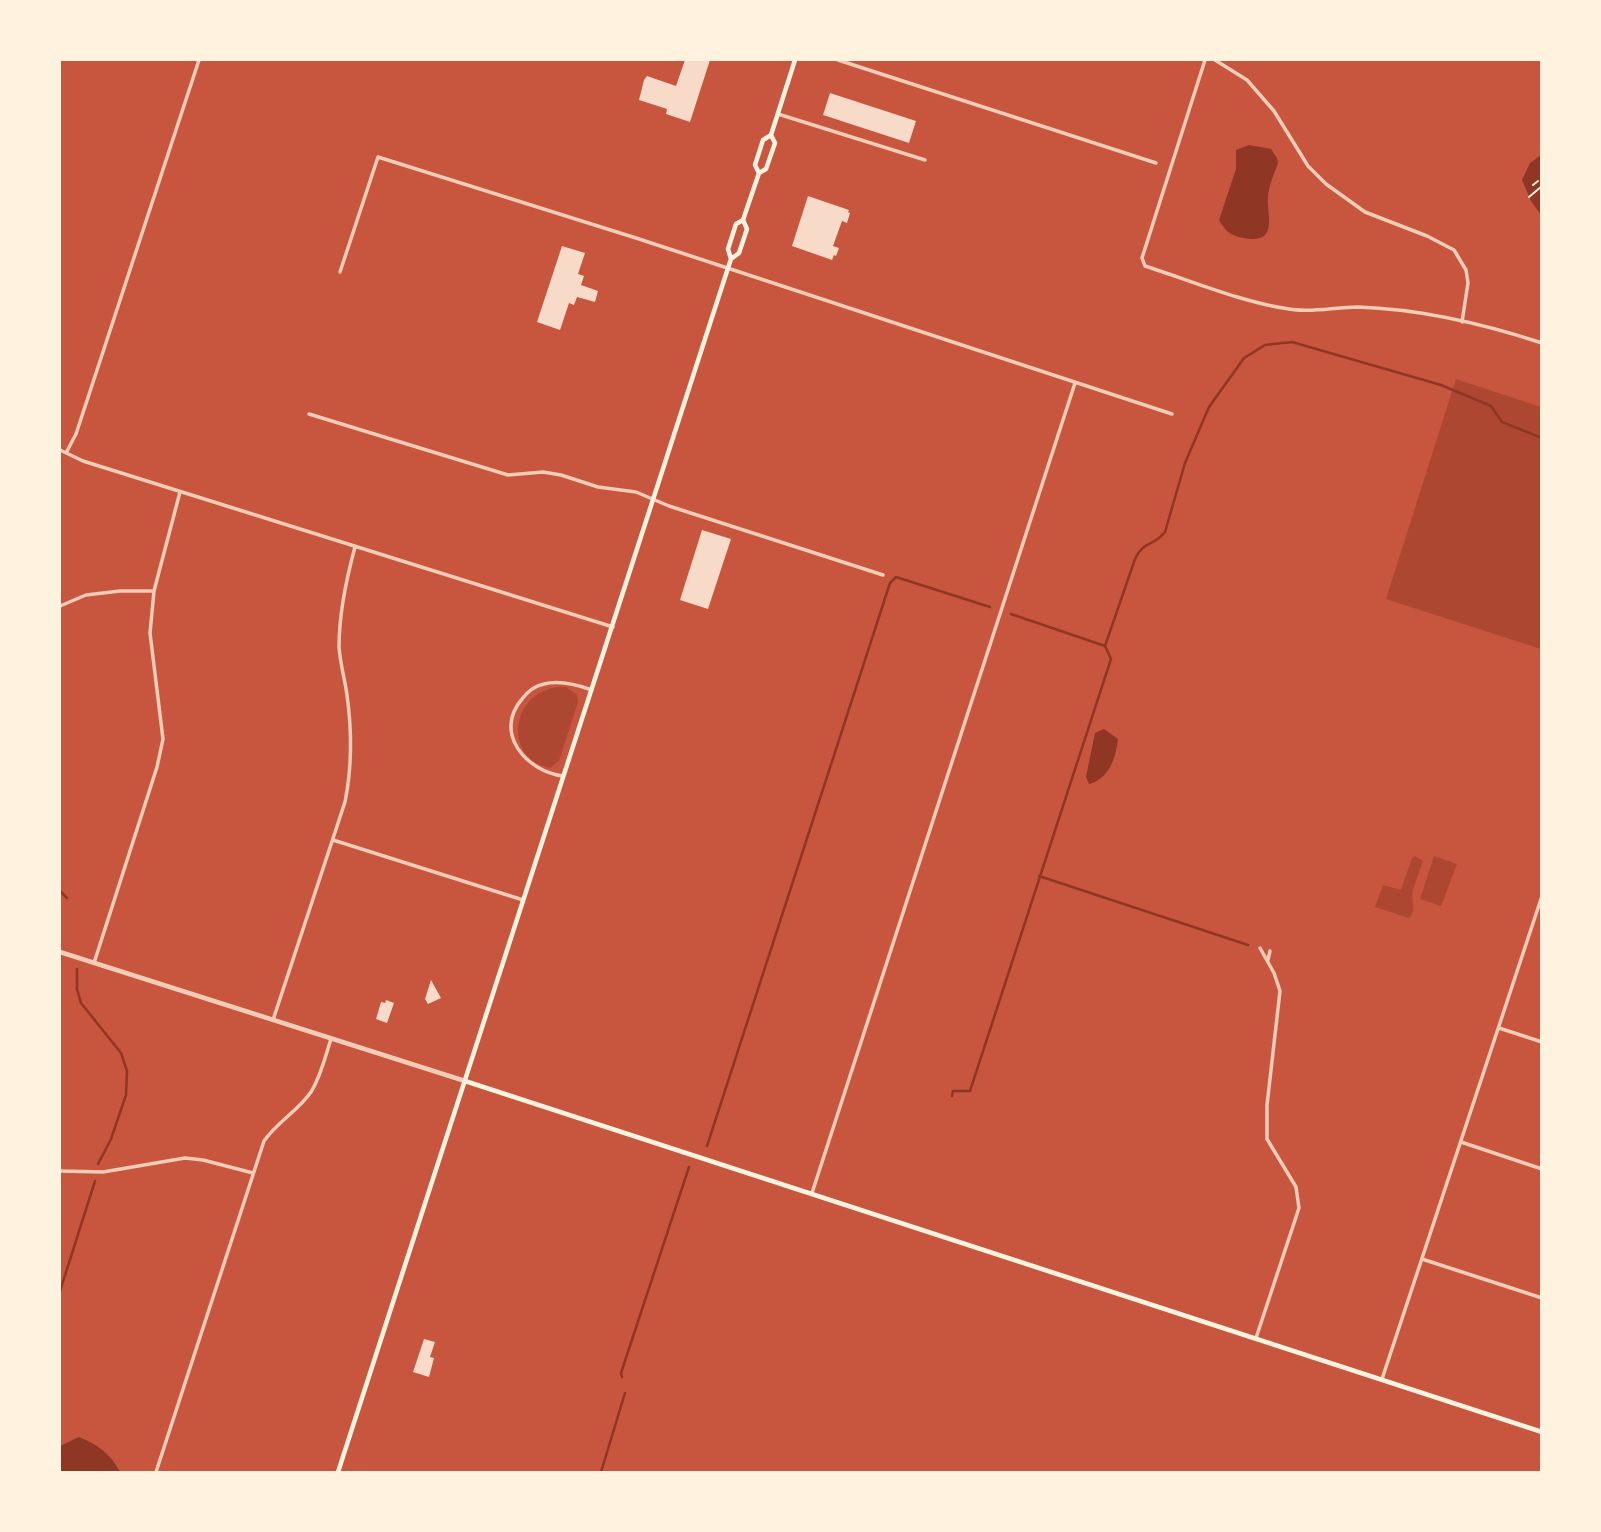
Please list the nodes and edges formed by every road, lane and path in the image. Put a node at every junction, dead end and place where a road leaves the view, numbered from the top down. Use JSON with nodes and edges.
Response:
{"nodes":[{"id":1,"x":199,"y":60,"type":"edge"},
{"id":2,"x":795,"y":60,"type":"edge"},
{"id":3,"x":838,"y":60,"type":"edge"},
{"id":4,"x":1205,"y":60,"type":"edge"},
{"id":5,"x":1215,"y":60,"type":"edge"},
{"id":6,"x":778,"y":114,"type":"junction"},
{"id":7,"x":771,"y":135,"type":"junction"},
{"id":8,"x":925,"y":160,"type":"dead end"},
{"id":9,"x":1156,"y":163,"type":"dead end"},
{"id":10,"x":758,"y":173,"type":"junction"},
{"id":11,"x":1535,"y":183,"type":"dead end"},
{"id":12,"x":1541,"y":187,"type":"edge"},
{"id":13,"x":1530,"y":197,"type":"dead end"},
{"id":14,"x":743,"y":220,"type":"junction"},
{"id":15,"x":731,"y":259,"type":"junction"},
{"id":16,"x":728,"y":268,"type":"junction"},
{"id":17,"x":340,"y":272,"type":"dead end"},
{"id":18,"x":1462,"y":322,"type":"junction"},
{"id":19,"x":1542,"y":343,"type":"edge"},
{"id":20,"x":1075,"y":383,"type":"junction"},
{"id":21,"x":309,"y":414,"type":"dead end"},
{"id":22,"x":1172,"y":414,"type":"dead end"},
{"id":23,"x":60,"y":450,"type":"edge"},
{"id":24,"x":66,"y":453,"type":"junction"},
{"id":25,"x":180,"y":492,"type":"junction"},
{"id":26,"x":653,"y":499,"type":"junction"},
{"id":27,"x":355,"y":547,"type":"junction"},
{"id":28,"x":883,"y":575,"type":"dead end"},
{"id":29,"x":154,"y":591,"type":"junction"},
{"id":30,"x":60,"y":606,"type":"edge"},
{"id":31,"x":613,"y":627,"type":"junction"},
{"id":32,"x":592,"y":690,"type":"junction"},
{"id":33,"x":565,"y":777,"type":"junction"},
{"id":34,"x":333,"y":839,"type":"junction"},
{"id":35,"x":1542,"y":896,"type":"edge"},
{"id":36,"x":525,"y":900,"type":"junction"},
{"id":37,"x":1539,"y":913,"type":"edge"},
{"id":38,"x":1259,"y":948,"type":"dead end"},
{"id":39,"x":1270,"y":951,"type":"dead end"},
{"id":40,"x":60,"y":952,"type":"edge"},
{"id":41,"x":1268,"y":960,"type":"junction"},
{"id":42,"x":94,"y":963,"type":"junction"},
{"id":43,"x":273,"y":1021,"type":"junction"},
{"id":44,"x":1499,"y":1028,"type":"junction"},
{"id":45,"x":331,"y":1039,"type":"junction"},
{"id":46,"x":1542,"y":1042,"type":"edge"},
{"id":47,"x":465,"y":1081,"type":"junction"},
{"id":48,"x":1461,"y":1142,"type":"junction"},
{"id":49,"x":1542,"y":1169,"type":"edge"},
{"id":50,"x":60,"y":1171,"type":"edge"},
{"id":51,"x":253,"y":1173,"type":"junction"},
{"id":52,"x":812,"y":1194,"type":"junction"},
{"id":53,"x":1422,"y":1259,"type":"junction"},
{"id":54,"x":1542,"y":1298,"type":"edge"},
{"id":55,"x":1256,"y":1338,"type":"junction"},
{"id":56,"x":1382,"y":1380,"type":"junction"},
{"id":57,"x":1542,"y":1432,"type":"edge"},
{"id":58,"x":156,"y":1472,"type":"edge"},
{"id":59,"x":338,"y":1472,"type":"edge"}],
"edges":[{"from":1,"to":24,"type":"street"},
{"from":2,"to":6,"type":"main road"},
{"from":3,"to":9,"type":"street"},
{"from":4,"to":18,"type":"street"},
{"from":5,"to":18,"type":"street"},
{"from":6,"to":7,"type":"main road"},
{"from":6,"to":8,"type":"street"},
{"from":7,"to":10,"type":"main road"},
{"from":7,"to":10,"type":"main road"},
{"from":10,"to":14,"type":"main road"},
{"from":11,"to":12,"type":"path"},
{"from":12,"to":13,"type":"path"},
{"from":14,"to":15,"type":"main road"},
{"from":14,"to":15,"type":"main road"},
{"from":15,"to":16,"type":"main road"},
{"from":16,"to":17,"type":"street"},
{"from":16,"to":20,"type":"street"},
{"from":16,"to":26,"type":"main road"},
{"from":18,"to":19,"type":"street"},
{"from":20,"to":22,"type":"street"},
{"from":20,"to":52,"type":"street"},
{"from":21,"to":26,"type":"street"},
{"from":23,"to":24,"type":"street"},
{"from":24,"to":25,"type":"street"},
{"from":25,"to":27,"type":"street"},
{"from":25,"to":29,"type":"street"},
{"from":26,"to":28,"type":"street"},
{"from":26,"to":31,"type":"main road"},
{"from":27,"to":31,"type":"street"},
{"from":27,"to":34,"type":"street"},
{"from":29,"to":30,"type":"street"},
{"from":29,"to":42,"type":"street"},
{"from":31,"to":32,"type":"main road"},
{"from":32,"to":33,"type":"main road"},
{"from":32,"to":33,"type":"street"},
{"from":33,"to":36,"type":"main road"},
{"from":34,"to":36,"type":"street"},
{"from":34,"to":43,"type":"street"},
{"from":35,"to":37,"type":"street"},
{"from":36,"to":47,"type":"main road"},
{"from":37,"to":44,"type":"street"},
{"from":38,"to":41,"type":"street"},
{"from":39,"to":41,"type":"street"},
{"from":40,"to":42,"type":"street"},
{"from":41,"to":55,"type":"street"},
{"from":42,"to":43,"type":"street"},
{"from":43,"to":45,"type":"street"},
{"from":44,"to":46,"type":"street"},
{"from":44,"to":48,"type":"street"},
{"from":45,"to":47,"type":"street"},
{"from":45,"to":51,"type":"street"},
{"from":47,"to":52,"type":"main road"},
{"from":47,"to":59,"type":"main road"},
{"from":48,"to":49,"type":"street"},
{"from":48,"to":53,"type":"street"},
{"from":50,"to":51,"type":"street"},
{"from":51,"to":58,"type":"street"},
{"from":52,"to":55,"type":"main road"},
{"from":53,"to":54,"type":"street"},
{"from":53,"to":56,"type":"street"},
{"from":55,"to":56,"type":"main road"},
{"from":56,"to":57,"type":"main road"}]}
